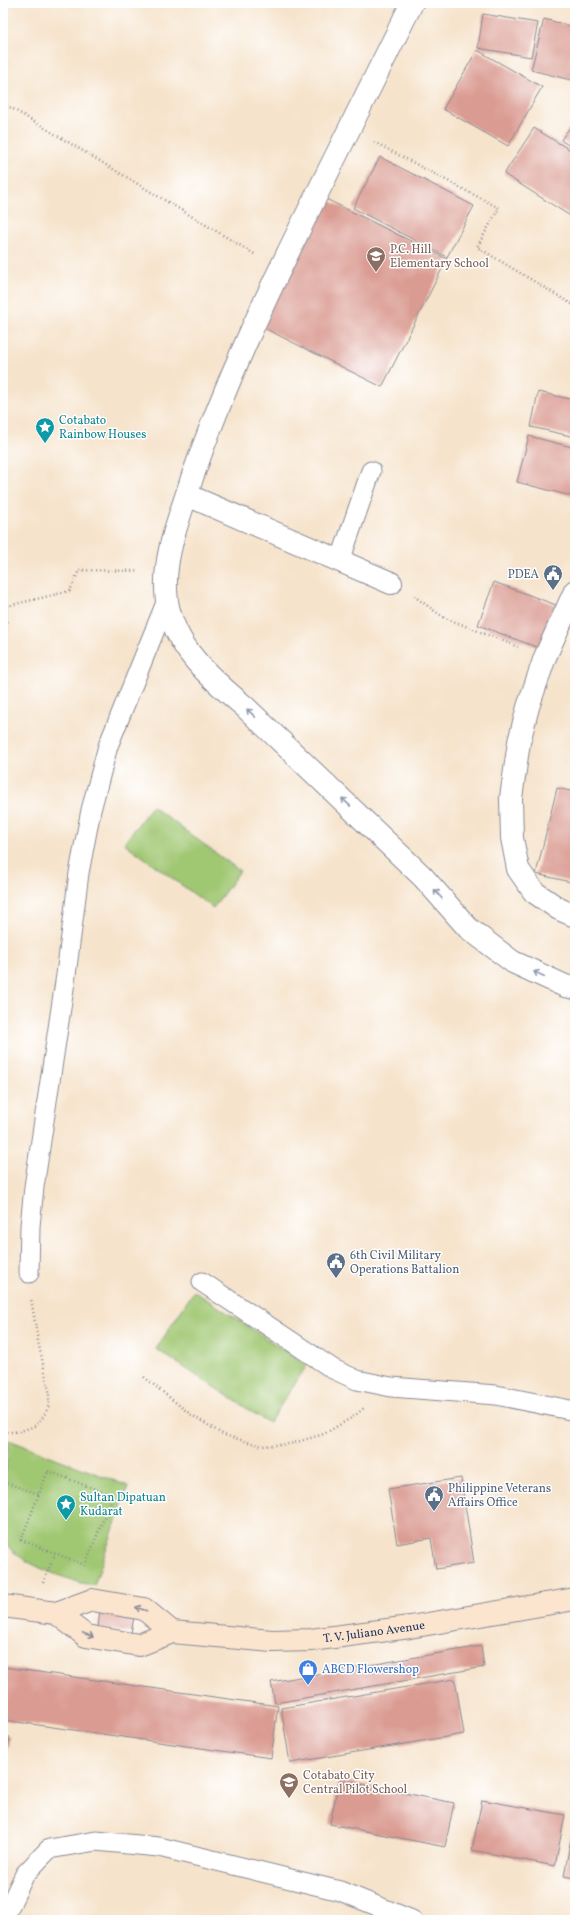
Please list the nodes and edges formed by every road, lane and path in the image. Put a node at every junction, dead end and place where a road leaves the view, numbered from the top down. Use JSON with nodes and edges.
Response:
{"nodes":[{"id":1,"x":412,"y":3,"type":"edge"},
{"id":2,"x":3,"y":102,"type":"edge"},
{"id":3,"x":373,"y":141,"type":"dead end"},
{"id":4,"x":260,"y":258,"type":"dead end"},
{"id":5,"x":575,"y":306,"type":"edge"},
{"id":6,"x":371,"y":471,"type":"dead end"},
{"id":7,"x":187,"y":495,"type":"junction"},
{"id":8,"x":340,"y":561,"type":"junction"},
{"id":9,"x":145,"y":571,"type":"dead end"},
{"id":10,"x":391,"y":583,"type":"joint"},
{"id":11,"x":575,"y":591,"type":"edge"},
{"id":12,"x":167,"y":600,"type":"junction"},
{"id":13,"x":3,"y":634,"type":"edge"},
{"id":14,"x":519,"y":648,"type":"dead end"},
{"id":15,"x":575,"y":916,"type":"edge"},
{"id":16,"x":575,"y":988,"type":"edge"},
{"id":17,"x":29,"y":1273,"type":"joint"},
{"id":18,"x":202,"y":1282,"type":"dead end"},
{"id":19,"x":144,"y":1377,"type":"dead end"},
{"id":20,"x":391,"y":1387,"type":"junction"},
{"id":21,"x":575,"y":1411,"type":"edge"},
{"id":22,"x":3,"y":1433,"type":"edge"},
{"id":23,"x":3,"y":1482,"type":"edge"},
{"id":24,"x":39,"y":1494,"type":"junction"},
{"id":25,"x":575,"y":1599,"type":"edge"},
{"id":26,"x":3,"y":1606,"type":"edge"},
{"id":27,"x":56,"y":1613,"type":"junction"},
{"id":28,"x":172,"y":1632,"type":"junction"},
{"id":29,"x":3,"y":1920,"type":"edge"},
{"id":30,"x":412,"y":1920,"type":"edge"}],
"edges":[{"from":1,"to":7,"type":"street"},
{"from":2,"to":4,"type":"path"},
{"from":3,"to":5,"type":"path"},
{"from":6,"to":8,"type":"lane"},
{"from":7,"to":8,"type":"street"},
{"from":7,"to":12,"type":"street"},
{"from":8,"to":10,"type":"street"},
{"from":9,"to":13,"type":"path"},
{"from":10,"to":14,"type":"path"},
{"from":11,"to":15,"type":"street"},
{"from":16,"to":12,"type":"street","one_way":true},
{"from":12,"to":17,"type":"lane"},
{"from":17,"to":22,"type":"path"},
{"from":18,"to":20,"type":"lane"},
{"from":19,"to":20,"type":"path"},
{"from":20,"to":21,"type":"lane"},
{"from":23,"to":24,"type":"path"},
{"from":24,"to":24,"type":"path"},
{"from":25,"to":28,"type":"main road","name":"T. V. Juliano Avenue"},
{"from":26,"to":27,"type":"main road","name":"T. V. Juliano Avenue"},
{"from":27,"to":28,"type":"main road","name":"T. V. Juliano Avenue","one_way":true},
{"from":28,"to":27,"type":"main road","name":"T. V. Juliano Avenue","one_way":true},
{"from":29,"to":30,"type":"lane"}]}
